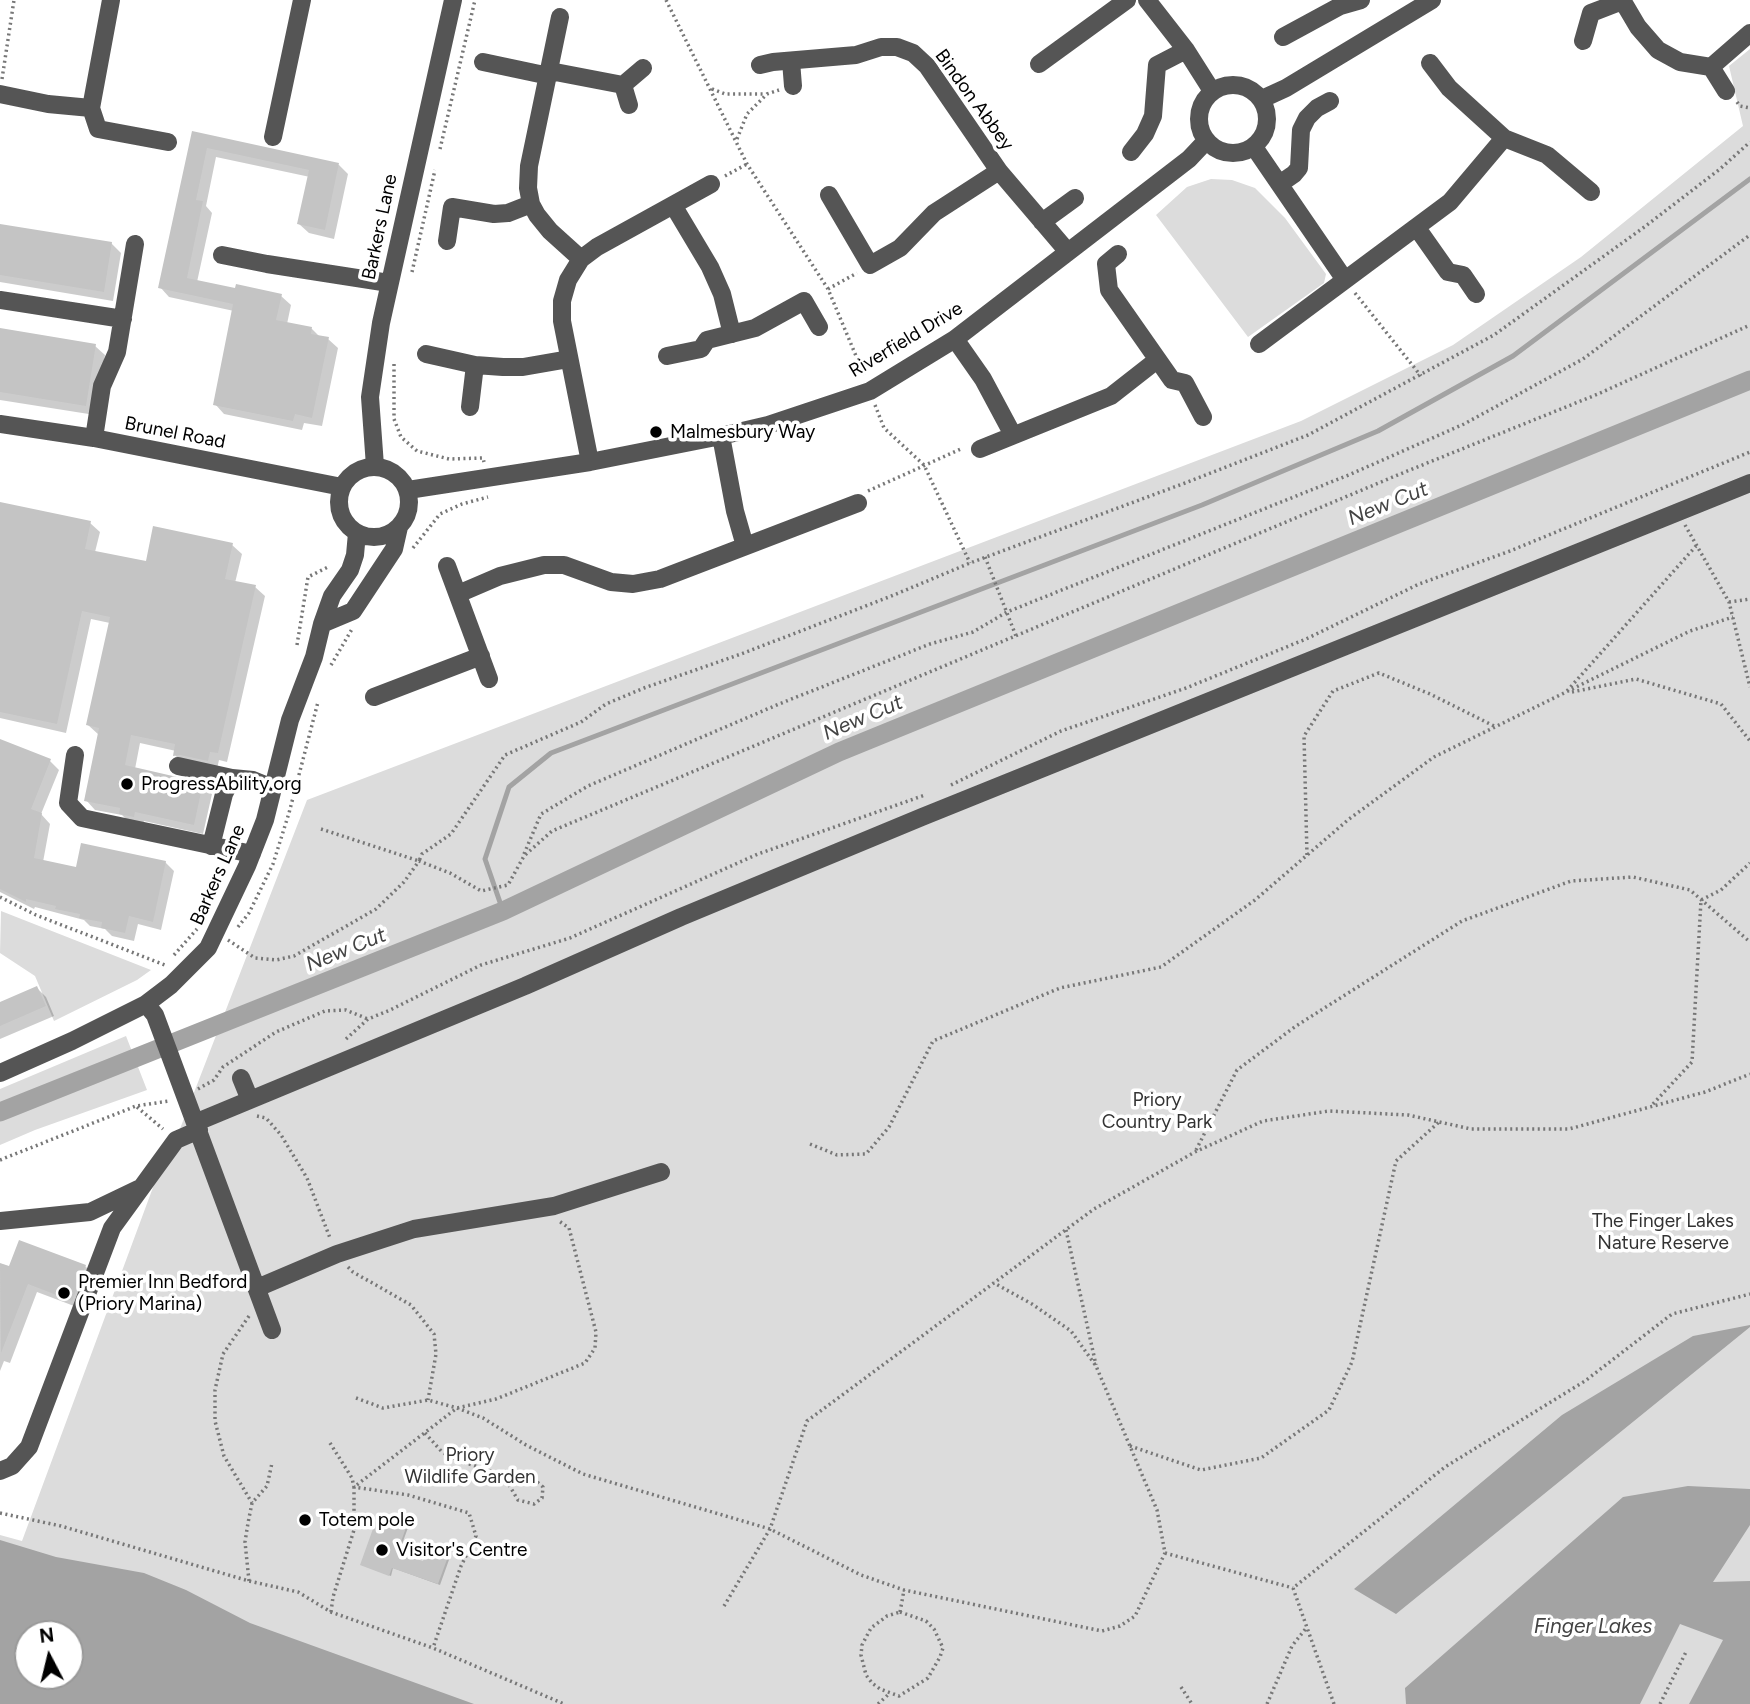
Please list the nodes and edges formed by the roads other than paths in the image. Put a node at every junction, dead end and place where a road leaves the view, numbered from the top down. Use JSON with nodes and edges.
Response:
{"nodes":[{"id":1,"x":110,"y":0,"type":"edge"},
{"id":2,"x":302,"y":0,"type":"edge"},
{"id":3,"x":453,"y":0,"type":"edge"},
{"id":4,"x":1127,"y":0,"type":"edge"},
{"id":5,"x":1147,"y":0,"type":"edge"},
{"id":6,"x":1360,"y":0,"type":"edge"},
{"id":7,"x":1432,"y":0,"type":"edge"},
{"id":8,"x":1622,"y":1,"type":"edge"},
{"id":9,"x":1338,"y":3,"type":"edge"},
{"id":10,"x":561,"y":17,"type":"dead end"},
{"id":11,"x":1750,"y":33,"type":"edge"},
{"id":12,"x":1283,"y":37,"type":"dead end"},
{"id":13,"x":1583,"y":41,"type":"dead end"},
{"id":14,"x":1186,"y":50,"type":"junction"},
{"id":15,"x":791,"y":61,"type":"junction"},
{"id":16,"x":482,"y":62,"type":"dead end"},
{"id":17,"x":1430,"y":63,"type":"dead end"},
{"id":18,"x":1039,"y":64,"type":"dead end"},
{"id":19,"x":761,"y":65,"type":"dead end"},
{"id":20,"x":1711,"y":67,"type":"junction"},
{"id":21,"x":643,"y":68,"type":"dead end"},
{"id":22,"x":550,"y":74,"type":"junction"},
{"id":23,"x":623,"y":85,"type":"junction"},
{"id":24,"x":793,"y":86,"type":"road end"},
{"id":25,"x":1,"y":87,"type":"edge"},
{"id":26,"x":1212,"y":91,"type":"junction"},
{"id":27,"x":1726,"y":91,"type":"dead end"},
{"id":28,"x":1262,"y":99,"type":"junction"},
{"id":29,"x":1330,"y":101,"type":"dead end"},
{"id":30,"x":629,"y":105,"type":"dead end"},
{"id":31,"x":91,"y":108,"type":"junction"},
{"id":32,"x":272,"y":137,"type":"dead end"},
{"id":33,"x":1504,"y":138,"type":"junction"},
{"id":34,"x":1206,"y":141,"type":"junction"},
{"id":35,"x":168,"y":142,"type":"dead end"},
{"id":36,"x":1254,"y":147,"type":"junction"},
{"id":37,"x":1131,"y":152,"type":"dead end"},
{"id":38,"x":999,"y":171,"type":"junction"},
{"id":39,"x":1280,"y":183,"type":"junction"},
{"id":40,"x":711,"y":184,"type":"road end"},
{"id":41,"x":1591,"y":192,"type":"dead end"},
{"id":42,"x":829,"y":195,"type":"dead end"},
{"id":43,"x":1075,"y":198,"type":"dead end"},
{"id":44,"x":531,"y":204,"type":"junction"},
{"id":45,"x":673,"y":205,"type":"junction"},
{"id":46,"x":1042,"y":222,"type":"junction"},
{"id":47,"x":1417,"y":228,"type":"junction"},
{"id":48,"x":447,"y":241,"type":"dead end"},
{"id":49,"x":135,"y":244,"type":"dead end"},
{"id":50,"x":1068,"y":253,"type":"junction"},
{"id":51,"x":1118,"y":254,"type":"dead end"},
{"id":52,"x":222,"y":255,"type":"dead end"},
{"id":53,"x":581,"y":259,"type":"junction"},
{"id":54,"x":1345,"y":280,"type":"junction"},
{"id":55,"x":389,"y":283,"type":"junction"},
{"id":56,"x":1476,"y":294,"type":"dead end"},
{"id":57,"x":0,"y":300,"type":"edge"},
{"id":58,"x":123,"y":319,"type":"junction"},
{"id":59,"x":819,"y":327,"type":"dead end"},
{"id":60,"x":732,"y":334,"type":"junction"},
{"id":61,"x":955,"y":339,"type":"junction"},
{"id":62,"x":1259,"y":344,"type":"dead end"},
{"id":63,"x":426,"y":354,"type":"dead end"},
{"id":64,"x":667,"y":356,"type":"dead end"},
{"id":65,"x":569,"y":359,"type":"junction"},
{"id":66,"x":1157,"y":360,"type":"junction"},
{"id":67,"x":475,"y":365,"type":"junction"},
{"id":68,"x":470,"y":407,"type":"dead end"},
{"id":69,"x":1203,"y":417,"type":"dead end"},
{"id":70,"x":0,"y":424,"type":"edge"},
{"id":71,"x":1013,"y":435,"type":"junction"},
{"id":72,"x":721,"y":436,"type":"junction"},
{"id":73,"x":94,"y":438,"type":"junction"},
{"id":74,"x":980,"y":449,"type":"road end"},
{"id":75,"x":590,"y":462,"type":"junction"},
{"id":76,"x":375,"y":466,"type":"junction"},
{"id":77,"x":1750,"y":483,"type":"edge"},
{"id":78,"x":342,"y":487,"type":"junction"},
{"id":79,"x":408,"y":490,"type":"junction"},
{"id":80,"x":858,"y":503,"type":"road end"},
{"id":81,"x":399,"y":527,"type":"junction"},
{"id":82,"x":357,"y":533,"type":"junction"},
{"id":83,"x":745,"y":546,"type":"junction"},
{"id":84,"x":447,"y":566,"type":"dead end"},
{"id":85,"x":458,"y":594,"type":"junction"},
{"id":86,"x":322,"y":624,"type":"junction"},
{"id":87,"x":481,"y":656,"type":"junction"},
{"id":88,"x":489,"y":679,"type":"dead end"},
{"id":89,"x":374,"y":697,"type":"dead end"},
{"id":90,"x":75,"y":755,"type":"dead end"},
{"id":91,"x":178,"y":766,"type":"dead end"},
{"id":92,"x":232,"y":778,"type":"junction"},
{"id":93,"x":273,"y":788,"type":"junction"},
{"id":94,"x":211,"y":846,"type":"junction"},
{"id":95,"x":252,"y":854,"type":"junction"},
{"id":96,"x":146,"y":1004,"type":"junction"},
{"id":97,"x":0,"y":1073,"type":"edge"},
{"id":98,"x":241,"y":1078,"type":"dead end"},
{"id":99,"x":250,"y":1100,"type":"junction"},
{"id":100,"x":198,"y":1126,"type":"junction"},
{"id":101,"x":661,"y":1172,"type":"dead end"},
{"id":102,"x":139,"y":1188,"type":"junction"},
{"id":103,"x":0,"y":1221,"type":"edge"},
{"id":104,"x":259,"y":1293,"type":"junction"},
{"id":105,"x":272,"y":1330,"type":"dead end"},
{"id":106,"x":0,"y":1471,"type":"edge"}],
"edges":[{"from":1,"to":31,"type":"street"},
{"from":2,"to":32,"type":"street"},
{"from":3,"to":55,"type":"street","name":"Barkers Lane"},
{"from":4,"to":18,"type":"street"},
{"from":5,"to":14,"type":"street"},
{"from":6,"to":9,"type":"street"},
{"from":7,"to":28,"type":"street"},
{"from":8,"to":13,"type":"street"},
{"from":8,"to":20,"type":"street"},
{"from":9,"to":12,"type":"street"},
{"from":10,"to":22,"type":"street"},
{"from":11,"to":20,"type":"street"},
{"from":14,"to":26,"type":"street"},
{"from":14,"to":37,"type":"street"},
{"from":15,"to":19,"type":"street","name":"Bindon Abbey"},
{"from":15,"to":24,"type":"street"},
{"from":15,"to":38,"type":"street","name":"Bindon Abbey"},
{"from":16,"to":22,"type":"street"},
{"from":17,"to":33,"type":"street"},
{"from":20,"to":27,"type":"street"},
{"from":21,"to":23,"type":"street"},
{"from":22,"to":23,"type":"street"},
{"from":22,"to":44,"type":"street"},
{"from":23,"to":30,"type":"street"},
{"from":25,"to":31,"type":"street"},
{"from":26,"to":28,"type":"street"},
{"from":26,"to":34,"type":"street"},
{"from":28,"to":36,"type":"street"},
{"from":29,"to":39,"type":"street"},
{"from":31,"to":35,"type":"street"},
{"from":33,"to":41,"type":"street"},
{"from":33,"to":47,"type":"street"},
{"from":34,"to":36,"type":"street"},
{"from":34,"to":50,"type":"street","name":"Riverfield Drive"},
{"from":36,"to":39,"type":"street"},
{"from":38,"to":42,"type":"street","name":"Bindon Abbey"},
{"from":38,"to":46,"type":"street","name":"Bindon Abbey"},
{"from":39,"to":54,"type":"street"},
{"from":40,"to":45,"type":"street"},
{"from":43,"to":46,"type":"street"},
{"from":44,"to":48,"type":"street"},
{"from":44,"to":53,"type":"street"},
{"from":45,"to":53,"type":"street"},
{"from":45,"to":60,"type":"street"},
{"from":46,"to":50,"type":"street","name":"Bindon Abbey"},
{"from":47,"to":54,"type":"street"},
{"from":47,"to":56,"type":"street"},
{"from":49,"to":58,"type":"street"},
{"from":50,"to":61,"type":"street","name":"Riverfield Drive"},
{"from":51,"to":66,"type":"street"},
{"from":52,"to":55,"type":"street"},
{"from":53,"to":65,"type":"street"},
{"from":54,"to":62,"type":"street"},
{"from":55,"to":76,"type":"street","name":"Barkers Lane"},
{"from":57,"to":58,"type":"street"},
{"from":58,"to":73,"type":"street"},
{"from":59,"to":60,"type":"street"},
{"from":60,"to":64,"type":"street"},
{"from":61,"to":71,"type":"street"},
{"from":61,"to":72,"type":"street","name":"Riverfield Drive"},
{"from":63,"to":67,"type":"street"},
{"from":65,"to":67,"type":"street"},
{"from":65,"to":75,"type":"street"},
{"from":66,"to":69,"type":"street"},
{"from":66,"to":71,"type":"street"},
{"from":67,"to":68,"type":"street"},
{"from":70,"to":73,"type":"street","name":"Brunel Road"},
{"from":71,"to":74,"type":"street"},
{"from":72,"to":75,"type":"street","name":"Riverfield Drive"},
{"from":72,"to":83,"type":"street"},
{"from":73,"to":78,"type":"street","name":"Brunel Road"},
{"from":75,"to":79,"type":"street","name":"Riverfield Drive"},
{"from":76,"to":78,"type":"street"},
{"from":76,"to":79,"type":"street"},
{"from":77,"to":99,"type":"street"},
{"from":78,"to":82,"type":"street"},
{"from":79,"to":81,"type":"street"},
{"from":80,"to":83,"type":"street"},
{"from":81,"to":82,"type":"street"},
{"from":81,"to":86,"type":"street"},
{"from":82,"to":86,"type":"street","name":"Barkers Lane"},
{"from":83,"to":85,"type":"street"},
{"from":84,"to":85,"type":"street"},
{"from":85,"to":87,"type":"street"},
{"from":86,"to":93,"type":"street","name":"Barkers Lane"},
{"from":87,"to":88,"type":"street"},
{"from":87,"to":89,"type":"street"},
{"from":90,"to":94,"type":"street"},
{"from":91,"to":92,"type":"street"},
{"from":92,"to":93,"type":"street"},
{"from":92,"to":94,"type":"street"},
{"from":93,"to":95,"type":"street","name":"Barkers Lane"},
{"from":94,"to":95,"type":"street"},
{"from":95,"to":96,"type":"street","name":"Barkers Lane"},
{"from":96,"to":97,"type":"street","name":"Barkers Lane"},
{"from":96,"to":100,"type":"street"},
{"from":98,"to":99,"type":"street"},
{"from":99,"to":100,"type":"street"},
{"from":100,"to":102,"type":"street"},
{"from":100,"to":104,"type":"street"},
{"from":101,"to":104,"type":"street"},
{"from":102,"to":103,"type":"street"},
{"from":102,"to":106,"type":"street"},
{"from":104,"to":105,"type":"street"}]}
